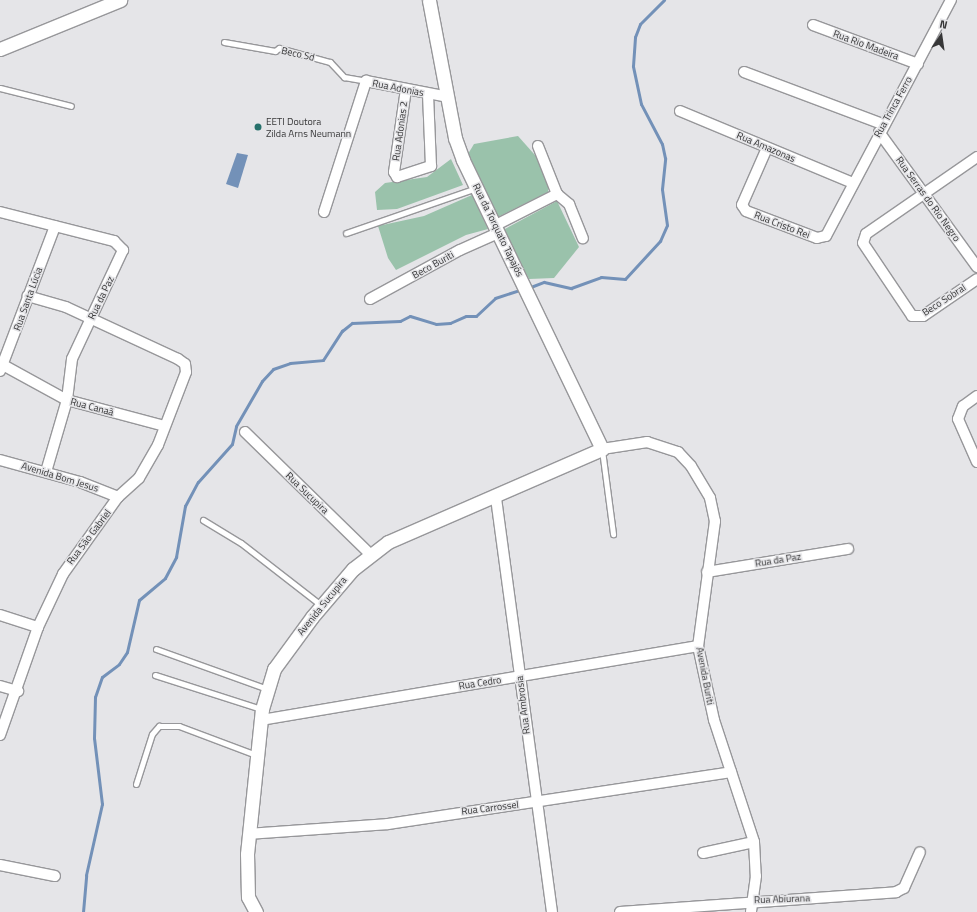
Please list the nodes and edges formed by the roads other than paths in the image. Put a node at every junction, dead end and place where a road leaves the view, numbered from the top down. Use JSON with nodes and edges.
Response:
{"nodes":[{"id":1,"x":120,"y":0,"type":"edge"},
{"id":2,"x":430,"y":0,"type":"edge"},
{"id":3,"x":951,"y":0,"type":"edge"},
{"id":4,"x":813,"y":26,"type":"dead end"},
{"id":5,"x":224,"y":42,"type":"dead end"},
{"id":6,"x":0,"y":48,"type":"edge"},
{"id":7,"x":918,"y":64,"type":"junction"},
{"id":8,"x":744,"y":72,"type":"dead end"},
{"id":9,"x":366,"y":81,"type":"junction"},
{"id":10,"x":0,"y":88,"type":"edge"},
{"id":11,"x":406,"y":89,"type":"junction"},
{"id":12,"x":428,"y":94,"type":"junction"},
{"id":13,"x":448,"y":97,"type":"junction"},
{"id":14,"x":71,"y":106,"type":"dead end"},
{"id":15,"x":680,"y":111,"type":"dead end"},
{"id":16,"x":880,"y":128,"type":"junction"},
{"id":17,"x":538,"y":146,"type":"dead end"},
{"id":18,"x":767,"y":148,"type":"junction"},
{"id":19,"x":977,"y":156,"type":"edge"},
{"id":20,"x":853,"y":183,"type":"junction"},
{"id":21,"x":477,"y":188,"type":"junction"},
{"id":22,"x":557,"y":194,"type":"junction"},
{"id":23,"x":925,"y":195,"type":"junction"},
{"id":24,"x":0,"y":212,"type":"edge"},
{"id":25,"x":324,"y":212,"type":"dead end"},
{"id":26,"x":837,"y":216,"type":"joint"},
{"id":27,"x":55,"y":226,"type":"junction"},
{"id":28,"x":496,"y":230,"type":"junction"},
{"id":29,"x":346,"y":233,"type":"dead end"},
{"id":30,"x":583,"y":238,"type":"dead end"},
{"id":31,"x":977,"y":267,"type":"edge"},
{"id":32,"x":977,"y":279,"type":"edge"},
{"id":33,"x":28,"y":296,"type":"junction"},
{"id":34,"x":370,"y":300,"type":"dead end"},
{"id":35,"x":91,"y":318,"type":"junction"},
{"id":36,"x":2,"y":368,"type":"edge"},
{"id":37,"x":977,"y":396,"type":"edge"},
{"id":38,"x":67,"y":400,"type":"junction"},
{"id":39,"x":165,"y":426,"type":"junction"},
{"id":40,"x":245,"y":432,"type":"dead end"},
{"id":41,"x":602,"y":449,"type":"junction"},
{"id":42,"x":0,"y":460,"type":"edge"},
{"id":43,"x":977,"y":462,"type":"edge"},
{"id":44,"x":46,"y":472,"type":"junction"},
{"id":45,"x":118,"y":497,"type":"junction"},
{"id":46,"x":496,"y":498,"type":"junction"},
{"id":47,"x":203,"y":520,"type":"dead end"},
{"id":48,"x":613,"y":534,"type":"dead end"},
{"id":49,"x":848,"y":549,"type":"dead end"},
{"id":50,"x":370,"y":554,"type":"junction"},
{"id":51,"x":708,"y":572,"type":"junction"},
{"id":52,"x":321,"y":605,"type":"junction"},
{"id":53,"x":0,"y":615,"type":"edge"},
{"id":54,"x":38,"y":627,"type":"junction"},
{"id":55,"x":698,"y":646,"type":"junction"},
{"id":56,"x":156,"y":649,"type":"dead end"},
{"id":57,"x":155,"y":675,"type":"dead end"},
{"id":58,"x":520,"y":676,"type":"junction"},
{"id":59,"x":0,"y":686,"type":"edge"},
{"id":60,"x":267,"y":689,"type":"junction"},
{"id":61,"x":18,"y":690,"type":"junction"},
{"id":62,"x":261,"y":715,"type":"junction"},
{"id":63,"x":0,"y":735,"type":"edge"},
{"id":64,"x":256,"y":755,"type":"junction"},
{"id":65,"x":731,"y":772,"type":"junction"},
{"id":66,"x":136,"y":784,"type":"dead end"},
{"id":67,"x":535,"y":803,"type":"junction"},
{"id":68,"x":249,"y":834,"type":"junction"},
{"id":69,"x":754,"y":842,"type":"junction"},
{"id":70,"x":920,"y":852,"type":"dead end"},
{"id":71,"x":703,"y":853,"type":"dead end"},
{"id":72,"x":0,"y":865,"type":"edge"},
{"id":73,"x":55,"y":876,"type":"dead end"},
{"id":74,"x":753,"y":900,"type":"junction"},
{"id":75,"x":256,"y":912,"type":"edge"},
{"id":76,"x":552,"y":912,"type":"edge"},
{"id":77,"x":620,"y":912,"type":"edge"},
{"id":78,"x":751,"y":912,"type":"edge"}],
"edges":[{"from":1,"to":6,"type":"street"},
{"from":2,"to":13,"type":"street","name":"Rua da Torquato Tapajós"},
{"from":3,"to":7,"type":"street","name":"Rua Trinca Ferro"},
{"from":4,"to":7,"type":"street","name":"Rua Rio Madeira"},
{"from":5,"to":9,"type":"lane","name":"Beco Sd"},
{"from":7,"to":16,"type":"street","name":"Rua Trinca Ferro"},
{"from":8,"to":16,"type":"street"},
{"from":9,"to":11,"type":"street","name":"Rua Adonias"},
{"from":9,"to":25,"type":"street","name":"Rua Adonias"},
{"from":10,"to":14,"type":"lane"},
{"from":11,"to":12,"type":"street","name":"Rua Adonias"},
{"from":11,"to":12,"type":"street","name":"Rua Adonias 2"},
{"from":12,"to":13,"type":"street","name":"Rua Adonias"},
{"from":13,"to":21,"type":"street","name":"Rua da Torquato Tapajós"},
{"from":15,"to":18,"type":"street","name":"Rua Amazonas"},
{"from":16,"to":20,"type":"street","name":"Rua Trinca Ferro"},
{"from":16,"to":23,"type":"street","name":"Rua Serras do Rio Negro"},
{"from":17,"to":22,"type":"street"},
{"from":18,"to":20,"type":"street","name":"Rua Amazonas"},
{"from":18,"to":26,"type":"street","name":"Rua Cristo Rei"},
{"from":19,"to":23,"type":"street"},
{"from":20,"to":26,"type":"street","name":"Rua Trinca Ferro"},
{"from":21,"to":28,"type":"street","name":"Rua da Torquato Tapajós"},
{"from":21,"to":29,"type":"lane"},
{"from":22,"to":28,"type":"street","name":"Beco Buriti"},
{"from":22,"to":30,"type":"street"},
{"from":23,"to":31,"type":"street","name":"Rua Serras do Rio Negro"},
{"from":23,"to":32,"type":"street","name":"Beco Sobral"},
{"from":24,"to":27,"type":"street","name":"Rua da Paz"},
{"from":27,"to":33,"type":"street","name":"Rua Santa Lúcia"},
{"from":27,"to":35,"type":"street","name":"Rua da Paz"},
{"from":28,"to":34,"type":"street","name":"Beco Buriti"},
{"from":28,"to":41,"type":"street","name":"Rua da Torquato Tapajós"},
{"from":33,"to":35,"type":"street","name":"Rua São Gabriel"},
{"from":33,"to":36,"type":"street","name":"Rua Santa Lúcia"},
{"from":35,"to":38,"type":"street","name":"Rua da Paz"},
{"from":35,"to":39,"type":"street","name":"Rua São Gabriel"},
{"from":36,"to":38,"type":"street","name":"Rua Canaã"},
{"from":37,"to":43,"type":"street"},
{"from":38,"to":39,"type":"street","name":"Rua Canaã"},
{"from":38,"to":44,"type":"street","name":"Rua da Paz"},
{"from":39,"to":45,"type":"street","name":"Rua São Gabriel"},
{"from":40,"to":50,"type":"street","name":"Rua Sucupira"},
{"from":41,"to":46,"type":"street","name":"Avenida Sucupira"},
{"from":41,"to":48,"type":"lane"},
{"from":41,"to":51,"type":"street","name":"Avenida Buriti"},
{"from":42,"to":44,"type":"street","name":"Avenida Bom Jesus"},
{"from":44,"to":45,"type":"street","name":"Avenida Bom Jesus"},
{"from":45,"to":54,"type":"street","name":"Rua São Gabriel"},
{"from":46,"to":50,"type":"street","name":"Avenida Sucupira"},
{"from":46,"to":58,"type":"street","name":"Rua Ambrosia"},
{"from":47,"to":52,"type":"lane"},
{"from":49,"to":51,"type":"street","name":"Rua da Paz"},
{"from":50,"to":52,"type":"street","name":"Avenida Sucupira"},
{"from":51,"to":55,"type":"street","name":"Avenida Buriti"},
{"from":52,"to":60,"type":"street","name":"Avenida Sucupira"},
{"from":53,"to":54,"type":"street"},
{"from":54,"to":61,"type":"street","name":"Rua São Gabriel"},
{"from":55,"to":58,"type":"street","name":"Rua Cedro"},
{"from":55,"to":65,"type":"street","name":"Avenida Buriti"},
{"from":56,"to":60,"type":"lane"},
{"from":57,"to":62,"type":"lane"},
{"from":58,"to":62,"type":"street","name":"Rua Cedro"},
{"from":58,"to":67,"type":"street","name":"Rua Ambrosia"},
{"from":59,"to":61,"type":"street"},
{"from":60,"to":62,"type":"street","name":"Avenida Sucupira"},
{"from":61,"to":63,"type":"street","name":"Rua São Gabriel"},
{"from":62,"to":64,"type":"street","name":"Avenida Sucupira"},
{"from":64,"to":66,"type":"lane"},
{"from":64,"to":68,"type":"street","name":"Avenida Sucupira"},
{"from":65,"to":67,"type":"street","name":"Rua Carrossel"},
{"from":65,"to":69,"type":"street","name":"Avenida Buriti"},
{"from":67,"to":68,"type":"street","name":"Rua Carrossel"},
{"from":67,"to":76,"type":"street","name":"Rua Ambrosia"},
{"from":68,"to":75,"type":"street","name":"Avenida Sucupira"},
{"from":69,"to":71,"type":"street"},
{"from":69,"to":74,"type":"street","name":"Avenida Buriti"},
{"from":70,"to":74,"type":"street","name":"Rua Abíurana"},
{"from":72,"to":73,"type":"street"},
{"from":74,"to":77,"type":"street","name":"Rua Abíurana"},
{"from":74,"to":78,"type":"street","name":"Avenida Buriti"}]}
